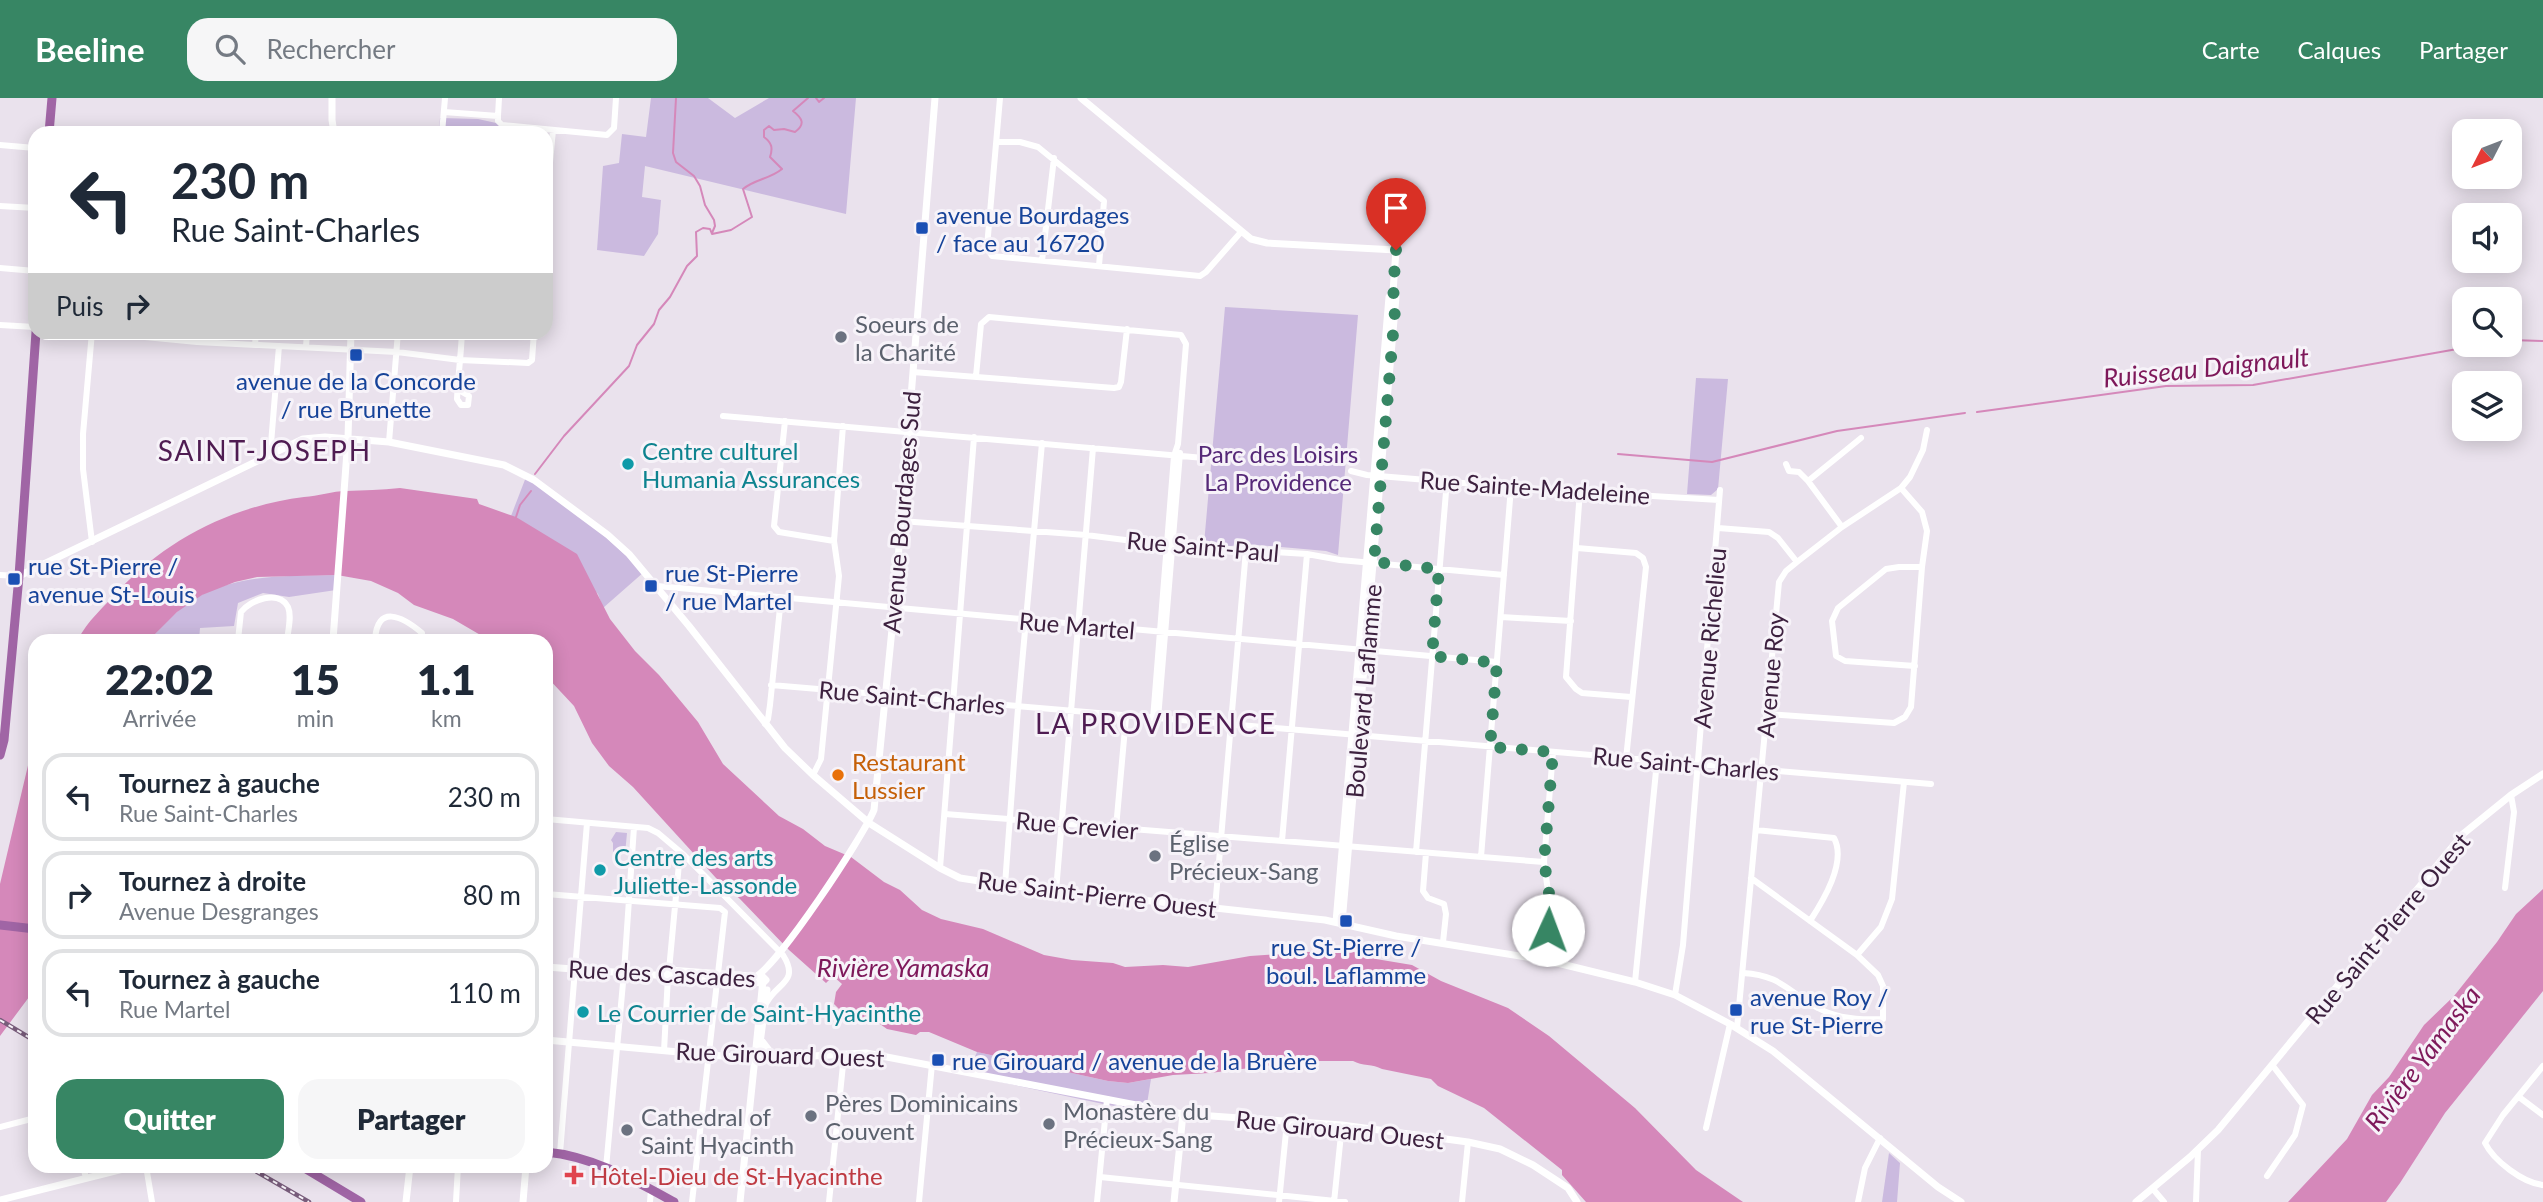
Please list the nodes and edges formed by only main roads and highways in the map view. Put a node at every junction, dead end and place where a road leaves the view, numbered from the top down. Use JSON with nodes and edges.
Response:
{"nodes":[{"id":1,"x":52,"y":98,"type":"edge"},
{"id":2,"x":50,"y":126,"type":"edge"},
{"id":3,"x":35,"y":340,"type":"edge"},
{"id":4,"x":2,"y":739,"type":"edge"},
{"id":5,"x":0,"y":755,"type":"edge"},
{"id":6,"x":0,"y":925,"type":"edge"},
{"id":7,"x":28,"y":928,"type":"edge"},
{"id":8,"x":553,"y":1152,"type":"edge"},
{"id":9,"x":313,"y":1173,"type":"edge"},
{"id":10,"x":361,"y":1202,"type":"edge"},
{"id":11,"x":674,"y":1202,"type":"edge"}],
"edges":[{"from":1,"to":2,"type":"main road"},
{"from":3,"to":4,"type":"main road"},
{"from":4,"to":5,"type":"main road"},
{"from":6,"to":7,"type":"main road"},
{"from":8,"to":11,"type":"main road"},
{"from":9,"to":10,"type":"main road"}]}
